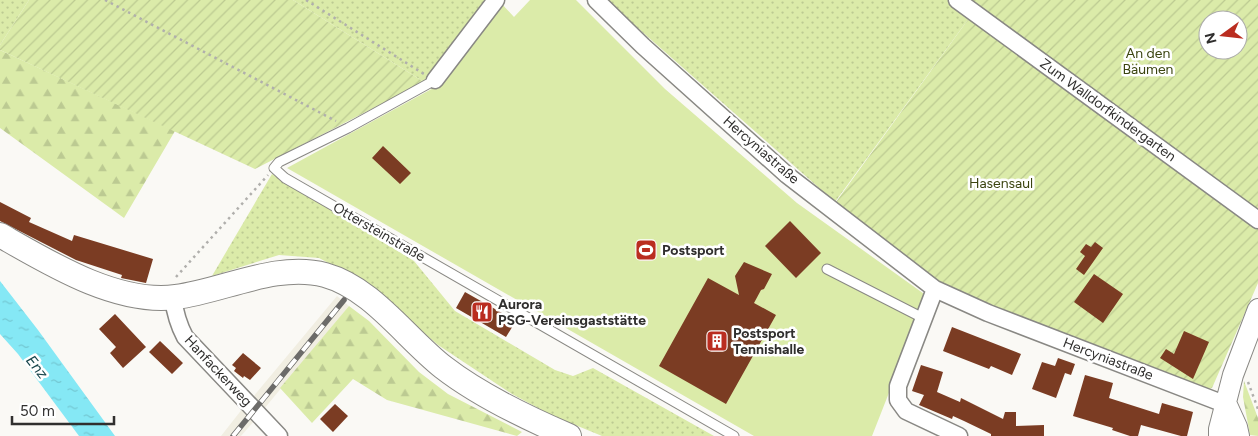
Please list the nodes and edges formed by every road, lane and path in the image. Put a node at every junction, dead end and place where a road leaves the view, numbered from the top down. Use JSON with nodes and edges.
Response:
{"nodes":[{"id":1,"x":105,"y":0,"type":"edge"},
{"id":2,"x":306,"y":0,"type":"edge"},
{"id":3,"x":496,"y":0,"type":"edge"},
{"id":4,"x":596,"y":0,"type":"edge"},
{"id":5,"x":957,"y":0,"type":"edge"},
{"id":6,"x":435,"y":80,"type":"junction"},
{"id":7,"x":348,"y":128,"type":"junction"},
{"id":8,"x":274,"y":168,"type":"junction"},
{"id":9,"x":1258,"y":220,"type":"edge"},
{"id":10,"x":0,"y":235,"type":"edge"},
{"id":11,"x":828,"y":269,"type":"dead end"},
{"id":12,"x":172,"y":289,"type":"junction"},
{"id":13,"x":935,"y":289,"type":"junction"},
{"id":14,"x":1258,"y":309,"type":"edge"},
{"id":15,"x":923,"y":318,"type":"junction"},
{"id":16,"x":1227,"y":405,"type":"junction"},
{"id":17,"x":279,"y":436,"type":"edge"},
{"id":18,"x":569,"y":436,"type":"edge"},
{"id":19,"x":734,"y":436,"type":"edge"},
{"id":20,"x":959,"y":436,"type":"edge"},
{"id":21,"x":1219,"y":436,"type":"edge"},
{"id":22,"x":1239,"y":436,"type":"edge"}],
"edges":[{"from":1,"to":7,"type":"path"},
{"from":2,"to":6,"type":"path"},
{"from":3,"to":6,"type":"street"},
{"from":4,"to":13,"type":"street","name":"Hercyniastraße"},
{"from":5,"to":9,"type":"street","name":"Zum Walldorfkindergarten"},
{"from":6,"to":7,"type":"lane"},
{"from":7,"to":8,"type":"lane"},
{"from":8,"to":12,"type":"path"},
{"from":8,"to":19,"type":"lane","name":"Ottersteinstraße"},
{"from":10,"to":12,"type":"main road"},
{"from":11,"to":15,"type":"lane"},
{"from":12,"to":17,"type":"street","name":"Hanfackerweg"},
{"from":12,"to":18,"type":"main road"},
{"from":13,"to":15,"type":"street"},
{"from":13,"to":16,"type":"street","name":"Hercyniastraße"},
{"from":14,"to":16,"type":"street"},
{"from":15,"to":20,"type":"street"},
{"from":16,"to":21,"type":"street"},
{"from":16,"to":22,"type":"street"}]}
